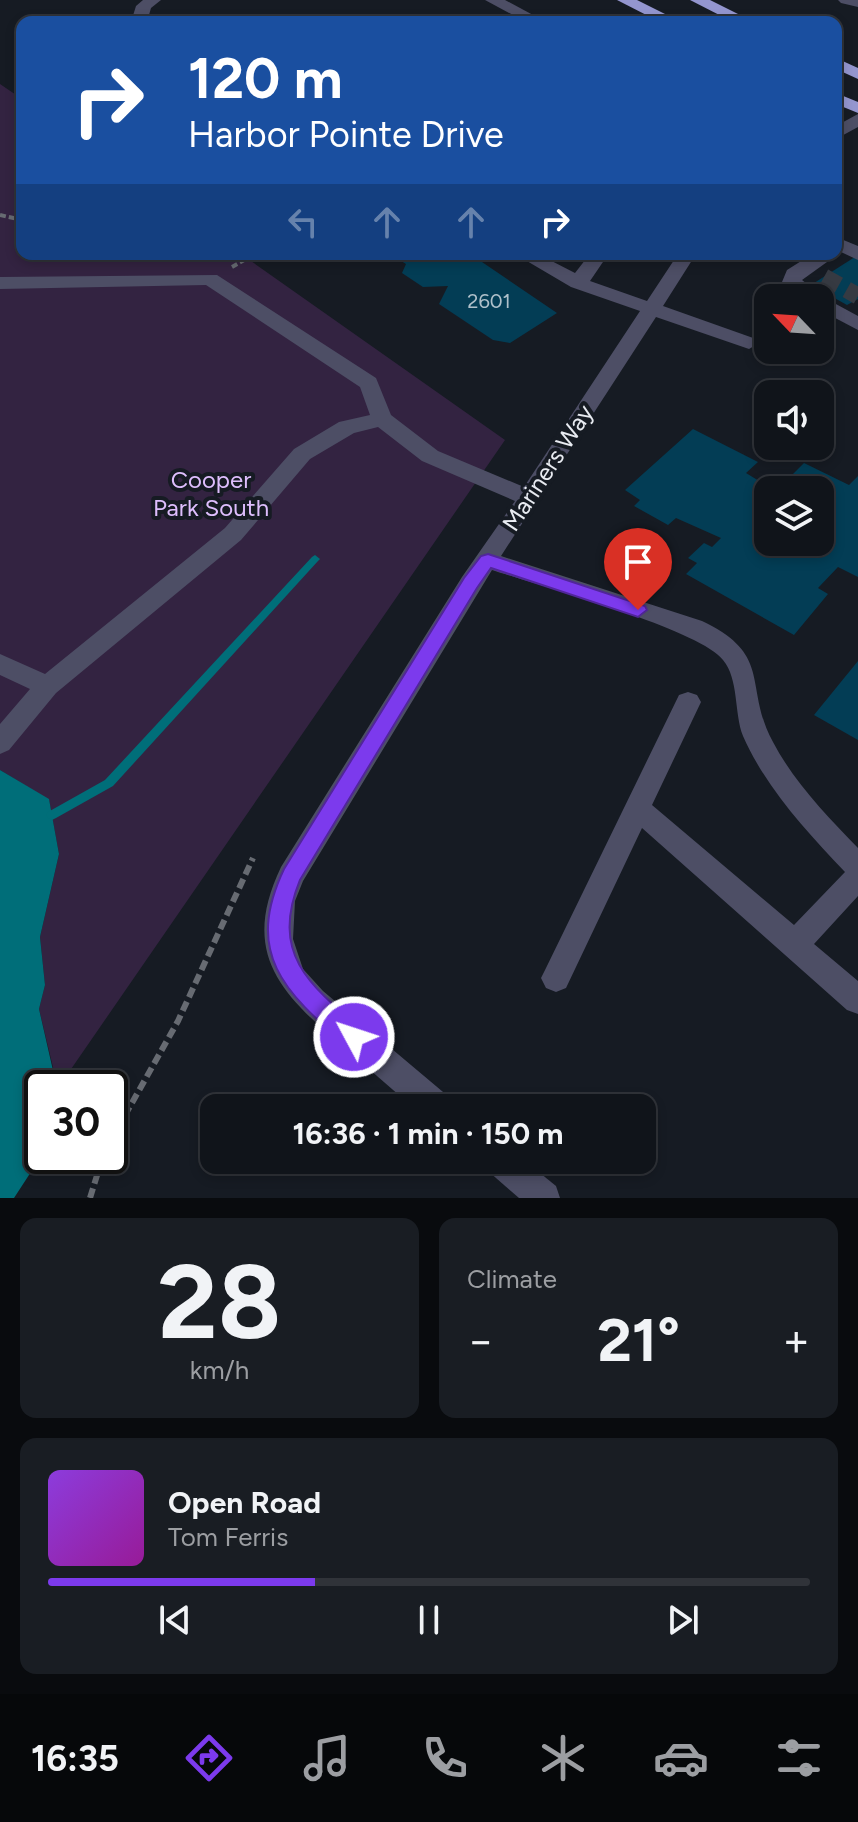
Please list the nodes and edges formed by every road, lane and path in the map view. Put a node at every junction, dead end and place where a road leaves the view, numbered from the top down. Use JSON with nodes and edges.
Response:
{"nodes":[{"id":1,"x":153,"y":0,"type":"edge"},
{"id":2,"x":493,"y":0,"type":"edge"},
{"id":3,"x":625,"y":0,"type":"edge"},
{"id":4,"x":698,"y":0,"type":"edge"},
{"id":5,"x":846,"y":0,"type":"edge"},
{"id":6,"x":858,"y":2,"type":"edge"},
{"id":7,"x":141,"y":16,"type":"edge"},
{"id":8,"x":526,"y":16,"type":"edge"},
{"id":9,"x":660,"y":16,"type":"edge"},
{"id":10,"x":733,"y":16,"type":"edge"},
{"id":11,"x":535,"y":260,"type":"edge"},
{"id":12,"x":595,"y":260,"type":"edge"},
{"id":13,"x":683,"y":260,"type":"edge"},
{"id":14,"x":821,"y":260,"type":"edge"},
{"id":15,"x":0,"y":283,"type":"edge"},
{"id":16,"x":578,"y":283,"type":"junction"},
{"id":17,"x":795,"y":284,"type":"edge"},
{"id":18,"x":834,"y":309,"type":"edge"},
{"id":19,"x":650,"y":310,"type":"junction"},
{"id":20,"x":856,"y":320,"type":"edge"},
{"id":21,"x":749,"y":343,"type":"dead end"},
{"id":22,"x":382,"y":419,"type":"junction"},
{"id":23,"x":529,"y":498,"type":"junction"},
{"id":24,"x":488,"y":560,"type":"junction"},
{"id":25,"x":0,"y":664,"type":"edge"},
{"id":26,"x":47,"y":686,"type":"junction"},
{"id":27,"x":688,"y":702,"type":"dead end"},
{"id":28,"x":0,"y":743,"type":"edge"},
{"id":29,"x":637,"y":808,"type":"junction"},
{"id":30,"x":253,"y":858,"type":"dead end"},
{"id":31,"x":858,"y":867,"type":"edge"},
{"id":32,"x":858,"y":877,"type":"edge"},
{"id":33,"x":794,"y":945,"type":"junction"},
{"id":34,"x":556,"y":978,"type":"dead end"},
{"id":35,"x":858,"y":1000,"type":"edge"},
{"id":36,"x":422,"y":1094,"type":"edge"},
{"id":37,"x":128,"y":1110,"type":"edge"},
{"id":38,"x":95,"y":1174,"type":"edge"},
{"id":39,"x":516,"y":1174,"type":"edge"},
{"id":40,"x":90,"y":1198,"type":"edge"},
{"id":41,"x":544,"y":1198,"type":"edge"}],
"edges":[{"from":1,"to":7,"type":"street"},
{"from":2,"to":8,"type":"street"},
{"from":3,"to":9,"type":"highway"},
{"from":4,"to":10,"type":"highway"},
{"from":5,"to":6,"type":"street"},
{"from":11,"to":16,"type":"street"},
{"from":12,"to":16,"type":"street"},
{"from":13,"to":19,"type":"street","name":"Mariners Way"},
{"from":14,"to":17,"type":"street"},
{"from":15,"to":22,"type":"street"},
{"from":16,"to":19,"type":"street"},
{"from":18,"to":20,"type":"street"},
{"from":19,"to":21,"type":"street"},
{"from":19,"to":23,"type":"street","name":"Mariners Way"},
{"from":22,"to":23,"type":"street"},
{"from":22,"to":26,"type":"street"},
{"from":23,"to":24,"type":"street","name":"Mariners Way"},
{"from":24,"to":31,"type":"street"},
{"from":24,"to":36,"type":"street","name":"Mariners Way"},
{"from":25,"to":26,"type":"street"},
{"from":26,"to":28,"type":"street"},
{"from":27,"to":29,"type":"street"},
{"from":29,"to":33,"type":"street"},
{"from":29,"to":34,"type":"street"},
{"from":30,"to":37,"type":"path"},
{"from":32,"to":33,"type":"street"},
{"from":33,"to":35,"type":"street"},
{"from":38,"to":40,"type":"path"},
{"from":39,"to":41,"type":"street"}]}
